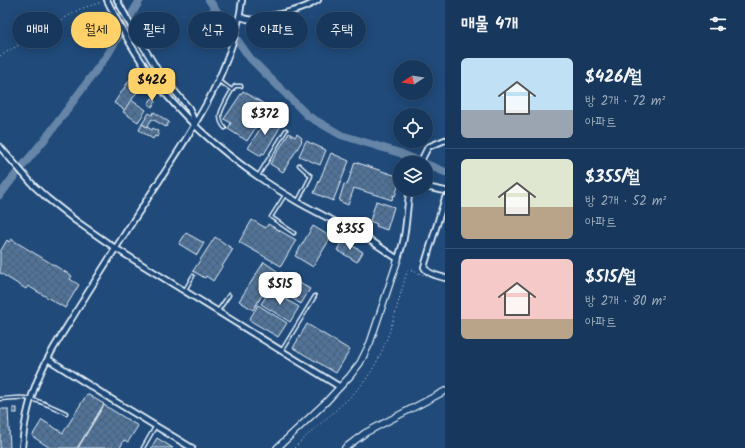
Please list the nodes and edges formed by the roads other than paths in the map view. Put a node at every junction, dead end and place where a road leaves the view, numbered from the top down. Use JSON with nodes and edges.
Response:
{"nodes":[{"id":1,"x":117,"y":0,"type":"edge"},
{"id":2,"x":242,"y":0,"type":"edge"},
{"id":3,"x":318,"y":0,"type":"edge"},
{"id":4,"x":105,"y":1,"type":"edge"},
{"id":5,"x":240,"y":17,"type":"junction"},
{"id":6,"x":218,"y":81,"type":"junction"},
{"id":7,"x":241,"y":86,"type":"dead end"},
{"id":8,"x":232,"y":90,"type":"junction"},
{"id":9,"x":195,"y":125,"type":"junction"},
{"id":10,"x":225,"y":128,"type":"dead end"},
{"id":11,"x":286,"y":130,"type":"dead end"},
{"id":12,"x":445,"y":140,"type":"edge"},
{"id":13,"x":0,"y":147,"type":"edge"},
{"id":14,"x":424,"y":156,"type":"edge"},
{"id":15,"x":299,"y":165,"type":"dead end"},
{"id":16,"x":258,"y":176,"type":"junction"},
{"id":17,"x":433,"y":188,"type":"edge"},
{"id":18,"x":445,"y":191,"type":"edge"},
{"id":19,"x":286,"y":194,"type":"junction"},
{"id":20,"x":408,"y":196,"type":"edge"},
{"id":21,"x":445,"y":198,"type":"edge"},
{"id":22,"x":298,"y":202,"type":"junction"},
{"id":23,"x":294,"y":233,"type":"dead end"},
{"id":24,"x":115,"y":248,"type":"junction"},
{"id":25,"x":398,"y":260,"type":"junction"},
{"id":26,"x":194,"y":276,"type":"dead end"},
{"id":27,"x":445,"y":278,"type":"edge"},
{"id":28,"x":184,"y":291,"type":"junction"},
{"id":29,"x":229,"y":295,"type":"dead end"},
{"id":30,"x":315,"y":296,"type":"dead end"},
{"id":31,"x":218,"y":312,"type":"junction"},
{"id":32,"x":282,"y":352,"type":"junction"},
{"id":33,"x":48,"y":360,"type":"junction"},
{"id":34,"x":340,"y":387,"type":"junction"},
{"id":35,"x":445,"y":391,"type":"edge"},
{"id":36,"x":0,"y":399,"type":"edge"},
{"id":37,"x":31,"y":400,"type":"junction"},
{"id":38,"x":66,"y":414,"type":"dead end"},
{"id":39,"x":156,"y":426,"type":"junction"},
{"id":40,"x":22,"y":448,"type":"edge"},
{"id":41,"x":143,"y":448,"type":"edge"},
{"id":42,"x":192,"y":448,"type":"edge"},
{"id":43,"x":277,"y":448,"type":"edge"},
{"id":44,"x":345,"y":448,"type":"edge"}],
"edges":[{"from":1,"to":9,"type":"street"},
{"from":2,"to":5,"type":"street"},
{"from":3,"to":5,"type":"street"},
{"from":4,"to":9,"type":"street"},
{"from":5,"to":6,"type":"street"},
{"from":6,"to":8,"type":"lane"},
{"from":6,"to":9,"type":"street"},
{"from":7,"to":8,"type":"lane"},
{"from":8,"to":10,"type":"lane"},
{"from":9,"to":16,"type":"street"},
{"from":9,"to":24,"type":"street"},
{"from":11,"to":16,"type":"lane"},
{"from":12,"to":14,"type":"street"},
{"from":13,"to":24,"type":"street"},
{"from":15,"to":22,"type":"lane"},
{"from":16,"to":19,"type":"street"},
{"from":17,"to":18,"type":"street"},
{"from":19,"to":22,"type":"street"},
{"from":19,"to":23,"type":"lane"},
{"from":20,"to":25,"type":"street"},
{"from":21,"to":27,"type":"street"},
{"from":22,"to":25,"type":"street"},
{"from":24,"to":28,"type":"street"},
{"from":24,"to":33,"type":"street"},
{"from":25,"to":34,"type":"street"},
{"from":26,"to":28,"type":"lane"},
{"from":28,"to":31,"type":"street"},
{"from":29,"to":31,"type":"lane"},
{"from":30,"to":32,"type":"lane"},
{"from":31,"to":32,"type":"street"},
{"from":32,"to":34,"type":"street"},
{"from":33,"to":37,"type":"street"},
{"from":33,"to":39,"type":"street"},
{"from":34,"to":43,"type":"street"},
{"from":35,"to":44,"type":"street"},
{"from":36,"to":37,"type":"lane"},
{"from":37,"to":38,"type":"lane"},
{"from":37,"to":40,"type":"street"},
{"from":39,"to":41,"type":"lane"},
{"from":39,"to":42,"type":"street"}]}
